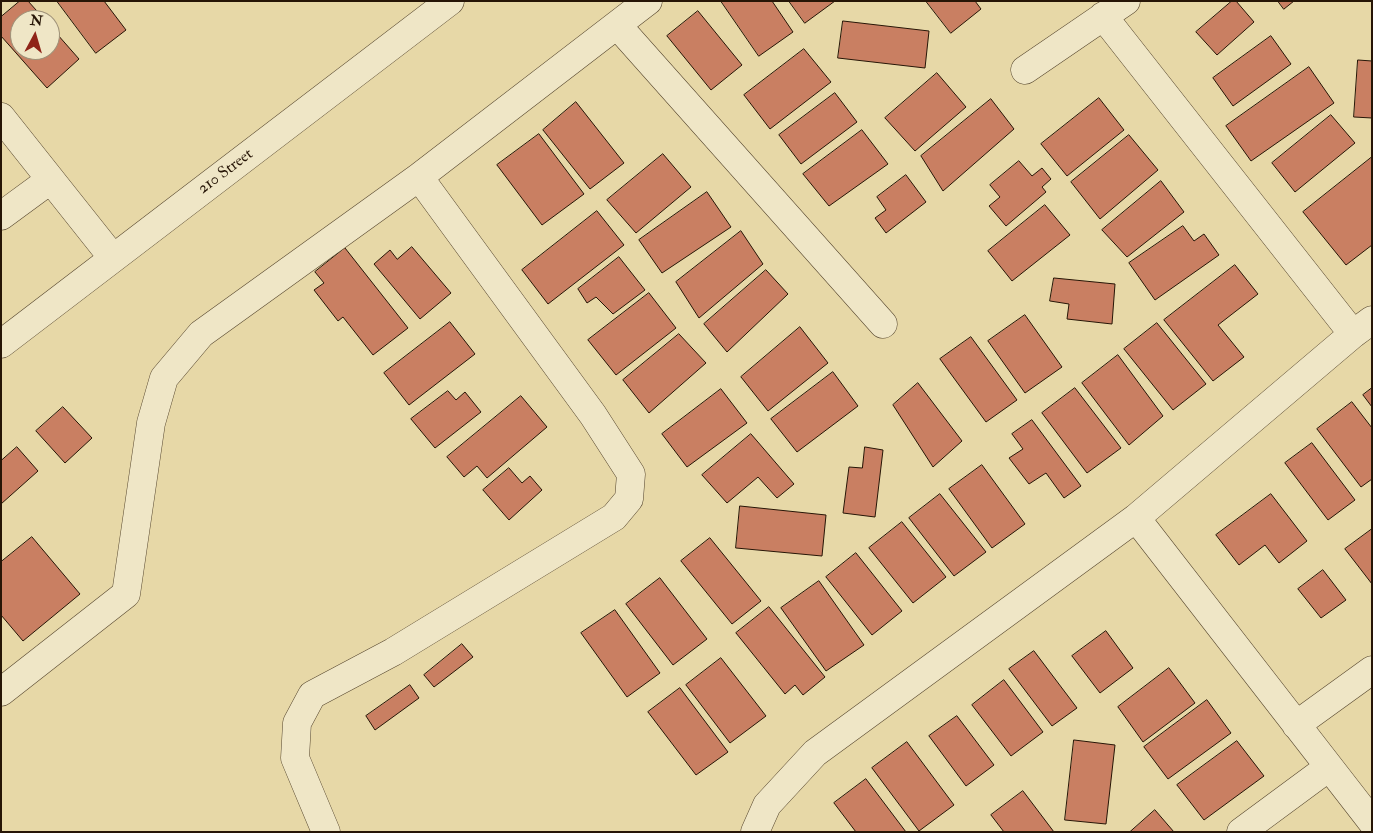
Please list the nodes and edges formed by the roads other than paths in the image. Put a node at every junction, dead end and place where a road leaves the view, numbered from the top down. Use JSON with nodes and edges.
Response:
{"nodes":[{"id":1,"x":450,"y":1,"type":"edge"},
{"id":2,"x":648,"y":1,"type":"edge"},
{"id":3,"x":1126,"y":1,"type":"edge"},
{"id":4,"x":1104,"y":16,"type":"junction"},
{"id":5,"x":616,"y":25,"type":"junction"},
{"id":6,"x":1025,"y":70,"type":"dead end"},
{"id":7,"x":1,"y":117,"type":"edge"},
{"id":8,"x":419,"y":177,"type":"junction"},
{"id":9,"x":50,"y":180,"type":"junction"},
{"id":10,"x":1,"y":216,"type":"edge"},
{"id":11,"x":113,"y":258,"type":"junction"},
{"id":12,"x":883,"y":324,"type":"dead end"},
{"id":13,"x":1362,"y":327,"type":"edge"},
{"id":14,"x":1,"y":344,"type":"edge"},
{"id":15,"x":1136,"y":518,"type":"junction"},
{"id":16,"x":1372,"y":670,"type":"edge"},
{"id":17,"x":1,"y":692,"type":"edge"},
{"id":18,"x":1296,"y":725,"type":"junction"},
{"id":19,"x":1329,"y":767,"type":"junction"},
{"id":20,"x":1372,"y":822,"type":"edge"},
{"id":21,"x":326,"y":832,"type":"edge"},
{"id":22,"x":755,"y":832,"type":"edge"},
{"id":23,"x":1241,"y":832,"type":"edge"}],
"edges":[{"from":1,"to":11,"type":"street","name":"210 Street"},
{"from":2,"to":5,"type":"street"},
{"from":3,"to":4,"type":"street"},
{"from":4,"to":6,"type":"street"},
{"from":4,"to":13,"type":"street"},
{"from":5,"to":8,"type":"street"},
{"from":5,"to":12,"type":"street"},
{"from":7,"to":9,"type":"street"},
{"from":8,"to":17,"type":"street"},
{"from":8,"to":21,"type":"street"},
{"from":9,"to":10,"type":"street"},
{"from":9,"to":11,"type":"street"},
{"from":11,"to":14,"type":"street","name":"210 Street"},
{"from":13,"to":15,"type":"street"},
{"from":15,"to":18,"type":"street"},
{"from":15,"to":22,"type":"street"},
{"from":16,"to":18,"type":"street"},
{"from":18,"to":19,"type":"street"},
{"from":19,"to":20,"type":"street"},
{"from":19,"to":23,"type":"street"}]}
